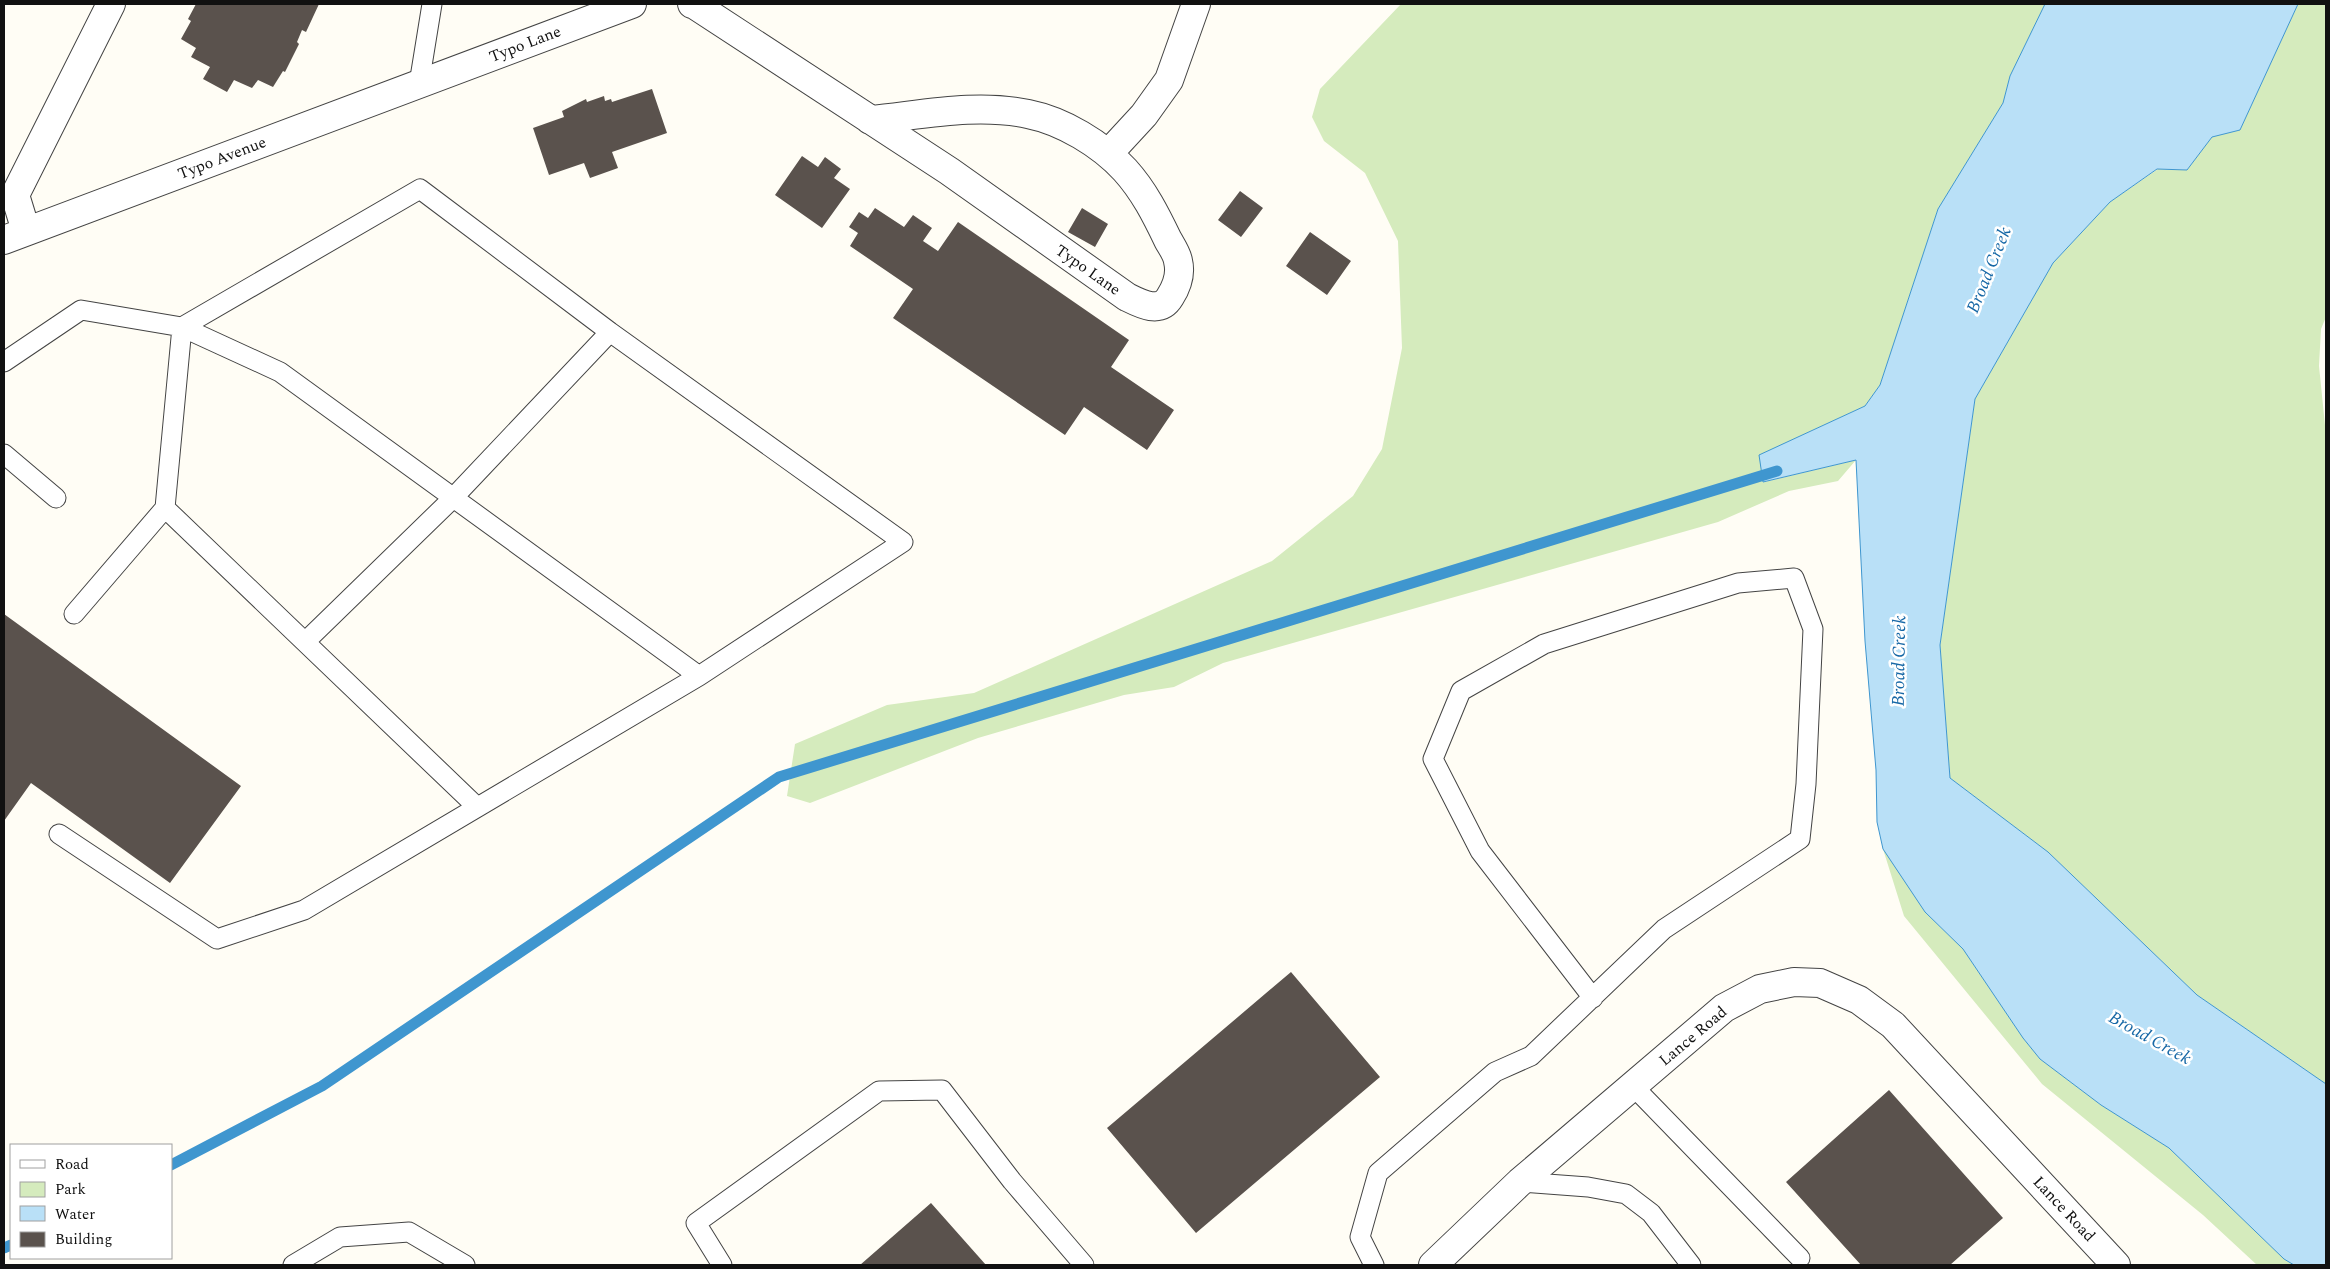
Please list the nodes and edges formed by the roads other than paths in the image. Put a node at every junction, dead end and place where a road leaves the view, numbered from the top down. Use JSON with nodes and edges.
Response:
{"nodes":[{"id":1,"x":111,"y":4,"type":"edge"},
{"id":2,"x":432,"y":4,"type":"edge"},
{"id":3,"x":632,"y":4,"type":"edge"},
{"id":4,"x":692,"y":4,"type":"edge"},
{"id":5,"x":1196,"y":4,"type":"edge"},
{"id":6,"x":419,"y":84,"type":"junction"},
{"id":7,"x":870,"y":120,"type":"junction"},
{"id":8,"x":1108,"y":154,"type":"junction"},
{"id":9,"x":15,"y":236,"type":"edge"},
{"id":10,"x":182,"y":327,"type":"junction"},
{"id":11,"x":610,"y":332,"type":"junction"},
{"id":12,"x":4,"y":362,"type":"edge"},
{"id":13,"x":4,"y":454,"type":"edge"},
{"id":14,"x":56,"y":498,"type":"dead end"},
{"id":15,"x":452,"y":499,"type":"junction"},
{"id":16,"x":165,"y":508,"type":"junction"},
{"id":17,"x":74,"y":614,"type":"dead end"},
{"id":18,"x":305,"y":642,"type":"junction"},
{"id":19,"x":699,"y":676,"type":"junction"},
{"id":20,"x":476,"y":806,"type":"junction"},
{"id":21,"x":59,"y":834,"type":"dead end"},
{"id":22,"x":1593,"y":998,"type":"junction"},
{"id":23,"x":1633,"y":1086,"type":"junction"},
{"id":24,"x":1520,"y":1182,"type":"junction"},
{"id":25,"x":1800,"y":1258,"type":"dead end"},
{"id":26,"x":293,"y":1265,"type":"edge"},
{"id":27,"x":465,"y":1265,"type":"edge"},
{"id":28,"x":722,"y":1265,"type":"edge"},
{"id":29,"x":1084,"y":1265,"type":"edge"},
{"id":30,"x":1374,"y":1265,"type":"edge"},
{"id":31,"x":1433,"y":1265,"type":"edge"},
{"id":32,"x":1691,"y":1265,"type":"edge"},
{"id":33,"x":2116,"y":1265,"type":"edge"}],
"edges":[{"from":1,"to":9,"type":"street","name":"Typo Avenue"},
{"from":2,"to":6,"type":"lane"},
{"from":3,"to":6,"type":"street","name":"Typo Lane"},
{"from":4,"to":7,"type":"street","name":"Typo Lane"},
{"from":5,"to":8,"type":"street"},
{"from":6,"to":9,"type":"street","name":"Typo Avenue"},
{"from":7,"to":8,"type":"street","name":"Typo Lane"},
{"from":7,"to":8,"type":"street","name":"Typo Lane"},
{"from":10,"to":11,"type":"lane"},
{"from":10,"to":12,"type":"lane"},
{"from":10,"to":15,"type":"lane"},
{"from":10,"to":16,"type":"lane"},
{"from":11,"to":15,"type":"lane"},
{"from":11,"to":19,"type":"lane"},
{"from":13,"to":14,"type":"lane"},
{"from":15,"to":18,"type":"lane"},
{"from":15,"to":19,"type":"lane"},
{"from":16,"to":17,"type":"lane"},
{"from":16,"to":18,"type":"lane"},
{"from":18,"to":20,"type":"lane"},
{"from":19,"to":20,"type":"lane"},
{"from":20,"to":21,"type":"lane"},
{"from":22,"to":22,"type":"lane"},
{"from":22,"to":30,"type":"lane"},
{"from":23,"to":24,"type":"street","name":"Lance Road"},
{"from":23,"to":25,"type":"lane"},
{"from":23,"to":33,"type":"street","name":"Lance Road"},
{"from":24,"to":31,"type":"street","name":"Lance Road"},
{"from":24,"to":32,"type":"lane"},
{"from":26,"to":27,"type":"lane"},
{"from":28,"to":29,"type":"lane"}]}
